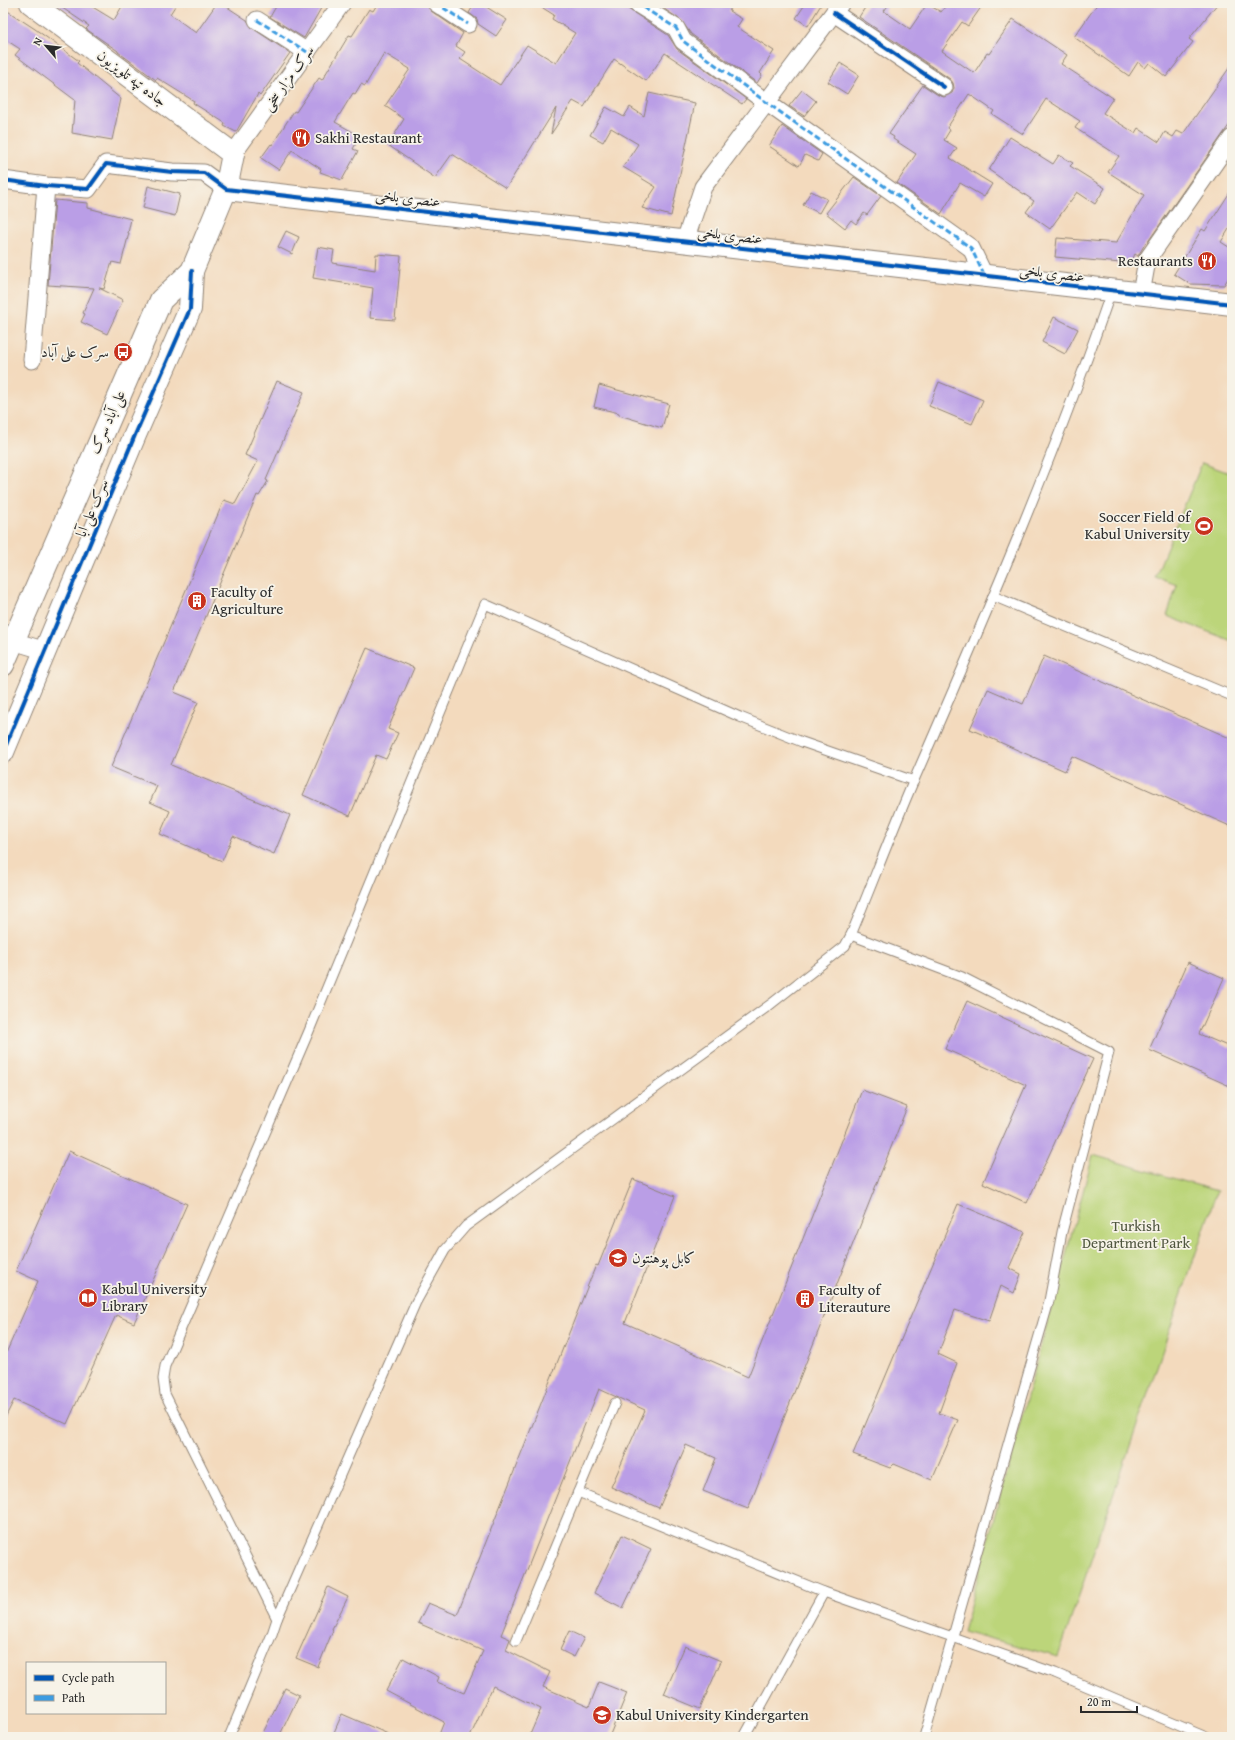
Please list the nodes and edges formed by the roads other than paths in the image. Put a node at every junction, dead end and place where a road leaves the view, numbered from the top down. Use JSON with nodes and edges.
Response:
{"nodes":[{"id":1,"x":31,"y":3,"type":"edge"},
{"id":2,"x":342,"y":3,"type":"edge"},
{"id":3,"x":436,"y":3,"type":"edge"},
{"id":4,"x":636,"y":3,"type":"edge"},
{"id":5,"x":838,"y":8,"type":"edge"},
{"id":6,"x":257,"y":20,"type":"dead end"},
{"id":7,"x":468,"y":24,"type":"dead end"},
{"id":8,"x":307,"y":52,"type":"junction"},
{"id":9,"x":944,"y":87,"type":"dead end"},
{"id":10,"x":766,"y":102,"type":"junction"},
{"id":11,"x":1232,"y":138,"type":"edge"},
{"id":12,"x":233,"y":154,"type":"junction"},
{"id":13,"x":3,"y":180,"type":"edge"},
{"id":14,"x":46,"y":186,"type":"junction"},
{"id":15,"x":226,"y":189,"type":"junction"},
{"id":16,"x":685,"y":242,"type":"junction"},
{"id":17,"x":192,"y":271,"type":"junction"},
{"id":18,"x":985,"y":277,"type":"junction"},
{"id":19,"x":1111,"y":292,"type":"junction"},
{"id":20,"x":1141,"y":294,"type":"junction"},
{"id":21,"x":1232,"y":304,"type":"edge"},
{"id":22,"x":32,"y":360,"type":"dead end"},
{"id":23,"x":993,"y":596,"type":"junction"},
{"id":24,"x":8,"y":639,"type":"edge"},
{"id":25,"x":46,"y":651,"type":"junction"},
{"id":26,"x":3,"y":665,"type":"edge"},
{"id":27,"x":1232,"y":696,"type":"edge"},
{"id":28,"x":3,"y":752,"type":"edge"},
{"id":29,"x":914,"y":781,"type":"junction"},
{"id":30,"x":851,"y":935,"type":"junction"},
{"id":31,"x":615,"y":1403,"type":"dead end"},
{"id":32,"x":578,"y":1492,"type":"junction"},
{"id":33,"x":824,"y":1592,"type":"junction"},
{"id":34,"x":277,"y":1619,"type":"junction"},
{"id":35,"x":953,"y":1637,"type":"junction"},
{"id":36,"x":516,"y":1641,"type":"dead end"},
{"id":37,"x":230,"y":1737,"type":"edge"},
{"id":38,"x":744,"y":1737,"type":"edge"},
{"id":39,"x":924,"y":1737,"type":"edge"},
{"id":40,"x":1206,"y":1737,"type":"edge"}],
"edges":[{"from":1,"to":12,"type":"street","name":"جاده تپه تلویزیون"},
{"from":2,"to":8,"type":"street","name":"سرک مزار سخی"},
{"from":3,"to":7,"type":"street"},
{"from":4,"to":10,"type":"street"},
{"from":5,"to":9,"type":"street"},
{"from":5,"to":10,"type":"street"},
{"from":6,"to":8,"type":"street"},
{"from":8,"to":12,"type":"street","name":"سرک مزار سخی"},
{"from":10,"to":16,"type":"street"},
{"from":10,"to":18,"type":"street"},
{"from":11,"to":20,"type":"street"},
{"from":12,"to":15,"type":"street","name":"علی آباد سړک"},
{"from":13,"to":14,"type":"street"},
{"from":14,"to":15,"type":"street"},
{"from":14,"to":22,"type":"street"},
{"from":15,"to":16,"type":"street","name":"عنصری بلخی"},
{"from":15,"to":17,"type":"street","name":"علی آباد سړک"},
{"from":16,"to":18,"type":"street","name":"عنصری بلخی"},
{"from":17,"to":24,"type":"street","name":"علی آباد سړک"},
{"from":17,"to":25,"type":"street","name":"سرک علی آبا"},
{"from":18,"to":19,"type":"street","name":"عنصری بلخی"},
{"from":19,"to":20,"type":"street","name":"عنصری بلخی"},
{"from":19,"to":23,"type":"lane"},
{"from":20,"to":21,"type":"street","name":"عنصری بلخی"},
{"from":23,"to":27,"type":"lane"},
{"from":23,"to":29,"type":"lane"},
{"from":24,"to":25,"type":"street"},
{"from":24,"to":26,"type":"street","name":"علی آباد سړک"},
{"from":25,"to":28,"type":"street","name":"سرک علی آبا"},
{"from":29,"to":30,"type":"lane"},
{"from":29,"to":34,"type":"lane"},
{"from":30,"to":34,"type":"lane"},
{"from":30,"to":35,"type":"lane"},
{"from":31,"to":32,"type":"lane"},
{"from":32,"to":33,"type":"lane"},
{"from":32,"to":36,"type":"lane"},
{"from":33,"to":35,"type":"lane"},
{"from":33,"to":38,"type":"lane"},
{"from":34,"to":37,"type":"lane"},
{"from":35,"to":39,"type":"lane"},
{"from":35,"to":40,"type":"lane"}]}
